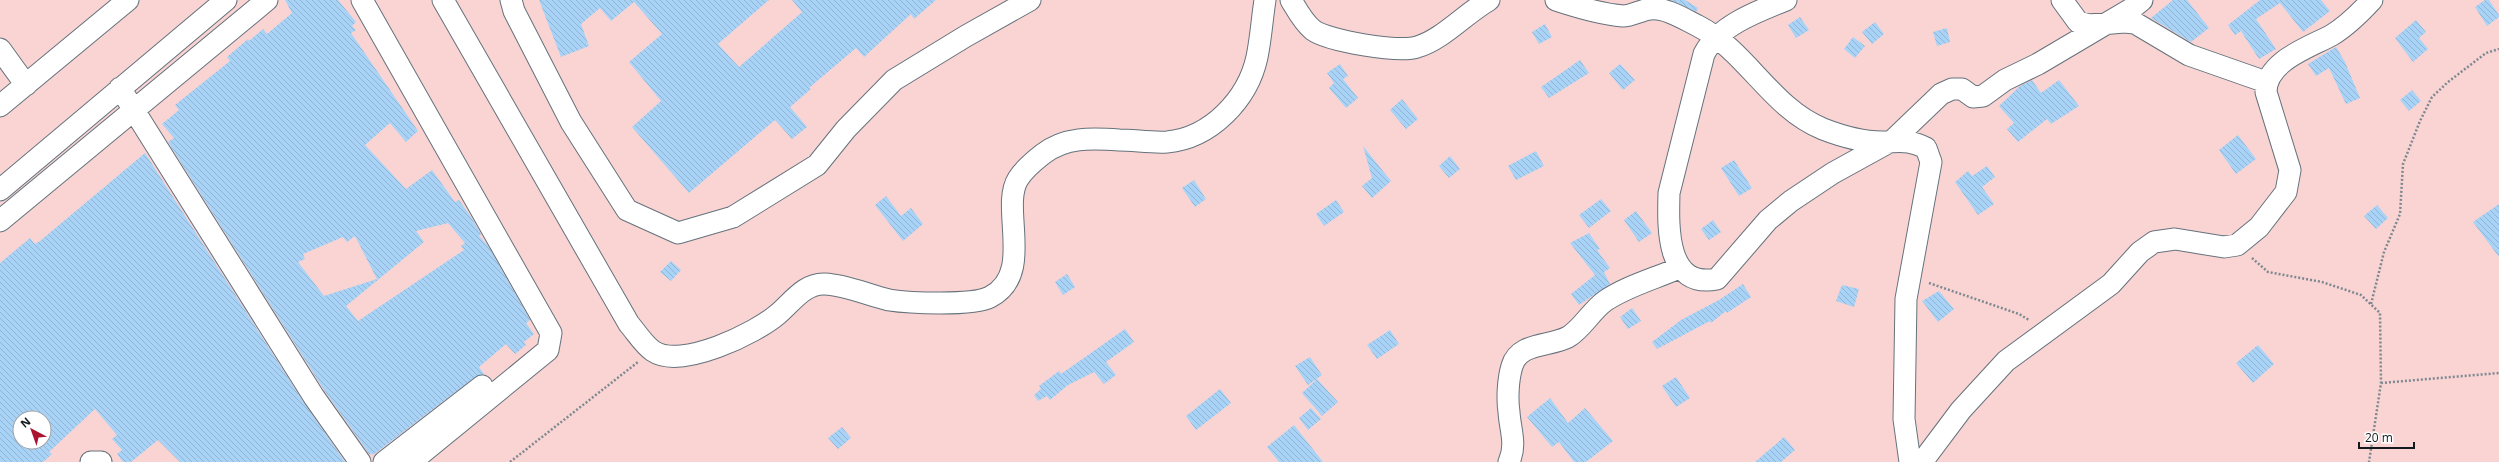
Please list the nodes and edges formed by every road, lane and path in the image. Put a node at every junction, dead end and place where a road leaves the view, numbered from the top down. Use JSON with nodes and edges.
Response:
{"nodes":[{"id":1,"x":128,"y":0,"type":"edge"},
{"id":2,"x":226,"y":0,"type":"edge"},
{"id":3,"x":266,"y":0,"type":"edge"},
{"id":4,"x":443,"y":0,"type":"edge"},
{"id":5,"x":510,"y":0,"type":"edge"},
{"id":6,"x":1024,"y":0,"type":"edge"},
{"id":7,"x":1265,"y":0,"type":"edge"},
{"id":8,"x":1291,"y":0,"type":"edge"},
{"id":9,"x":1489,"y":0,"type":"edge"},
{"id":10,"x":1556,"y":0,"type":"edge"},
{"id":11,"x":1786,"y":0,"type":"edge"},
{"id":12,"x":2062,"y":0,"type":"edge"},
{"id":13,"x":2142,"y":0,"type":"edge"},
{"id":14,"x":2372,"y":0,"type":"edge"},
{"id":15,"x":366,"y":2,"type":"edge"},
{"id":16,"x":2106,"y":24,"type":"junction"},
{"id":17,"x":1716,"y":38,"type":"junction"},
{"id":18,"x":0,"y":49,"type":"edge"},
{"id":19,"x":2499,"y":49,"type":"edge"},
{"id":20,"x":2266,"y":82,"type":"junction"},
{"id":21,"x":26,"y":85,"type":"junction"},
{"id":22,"x":120,"y":88,"type":"junction"},
{"id":23,"x":0,"y":106,"type":"edge"},
{"id":24,"x":133,"y":108,"type":"junction"},
{"id":25,"x":1893,"y":140,"type":"junction"},
{"id":26,"x":0,"y":190,"type":"edge"},
{"id":27,"x":0,"y":221,"type":"edge"},
{"id":28,"x":2237,"y":245,"type":"junction"},
{"id":29,"x":1679,"y":268,"type":"junction"},
{"id":30,"x":1909,"y":276,"type":"junction"},
{"id":31,"x":2370,"y":304,"type":"junction"},
{"id":32,"x":2046,"y":331,"type":"junction"},
{"id":33,"x":551,"y":333,"type":"junction"},
{"id":34,"x":653,"y":351,"type":"junction"},
{"id":35,"x":2499,"y":373,"type":"edge"},
{"id":36,"x":2381,"y":383,"type":"junction"},
{"id":37,"x":91,"y":462,"type":"edge"},
{"id":38,"x":101,"y":462,"type":"edge"},
{"id":39,"x":360,"y":462,"type":"edge"},
{"id":40,"x":384,"y":462,"type":"edge"},
{"id":41,"x":411,"y":462,"type":"edge"},
{"id":42,"x":510,"y":462,"type":"edge"},
{"id":43,"x":1509,"y":462,"type":"edge"},
{"id":44,"x":1910,"y":462,"type":"edge"},
{"id":45,"x":1922,"y":462,"type":"edge"},
{"id":46,"x":2369,"y":462,"type":"edge"}],
"edges":[{"from":1,"to":21,"type":"street"},
{"from":2,"to":22,"type":"street"},
{"from":3,"to":24,"type":"street"},
{"from":4,"to":34,"type":"street"},
{"from":5,"to":6,"type":"street"},
{"from":7,"to":34,"type":"street"},
{"from":8,"to":9,"type":"street"},
{"from":10,"to":17,"type":"street"},
{"from":11,"to":17,"type":"street"},
{"from":12,"to":16,"type":"street"},
{"from":13,"to":16,"type":"street"},
{"from":14,"to":20,"type":"street"},
{"from":15,"to":33,"type":"street"},
{"from":16,"to":20,"type":"street"},
{"from":16,"to":25,"type":"street"},
{"from":17,"to":25,"type":"street"},
{"from":17,"to":29,"type":"street"},
{"from":18,"to":21,"type":"street"},
{"from":19,"to":31,"type":"path"},
{"from":20,"to":28,"type":"street"},
{"from":21,"to":23,"type":"street"},
{"from":22,"to":24,"type":"street"},
{"from":22,"to":26,"type":"street"},
{"from":24,"to":27,"type":"street"},
{"from":24,"to":39,"type":"street"},
{"from":25,"to":29,"type":"street"},
{"from":25,"to":30,"type":"street"},
{"from":28,"to":31,"type":"path"},
{"from":28,"to":32,"type":"street"},
{"from":29,"to":43,"type":"street"},
{"from":30,"to":32,"type":"path"},
{"from":30,"to":44,"type":"street"},
{"from":31,"to":36,"type":"path"},
{"from":32,"to":45,"type":"street"},
{"from":33,"to":40,"type":"street"},
{"from":33,"to":41,"type":"street"},
{"from":34,"to":42,"type":"path"},
{"from":35,"to":36,"type":"path"},
{"from":36,"to":46,"type":"path"},
{"from":37,"to":38,"type":"street"}]}
